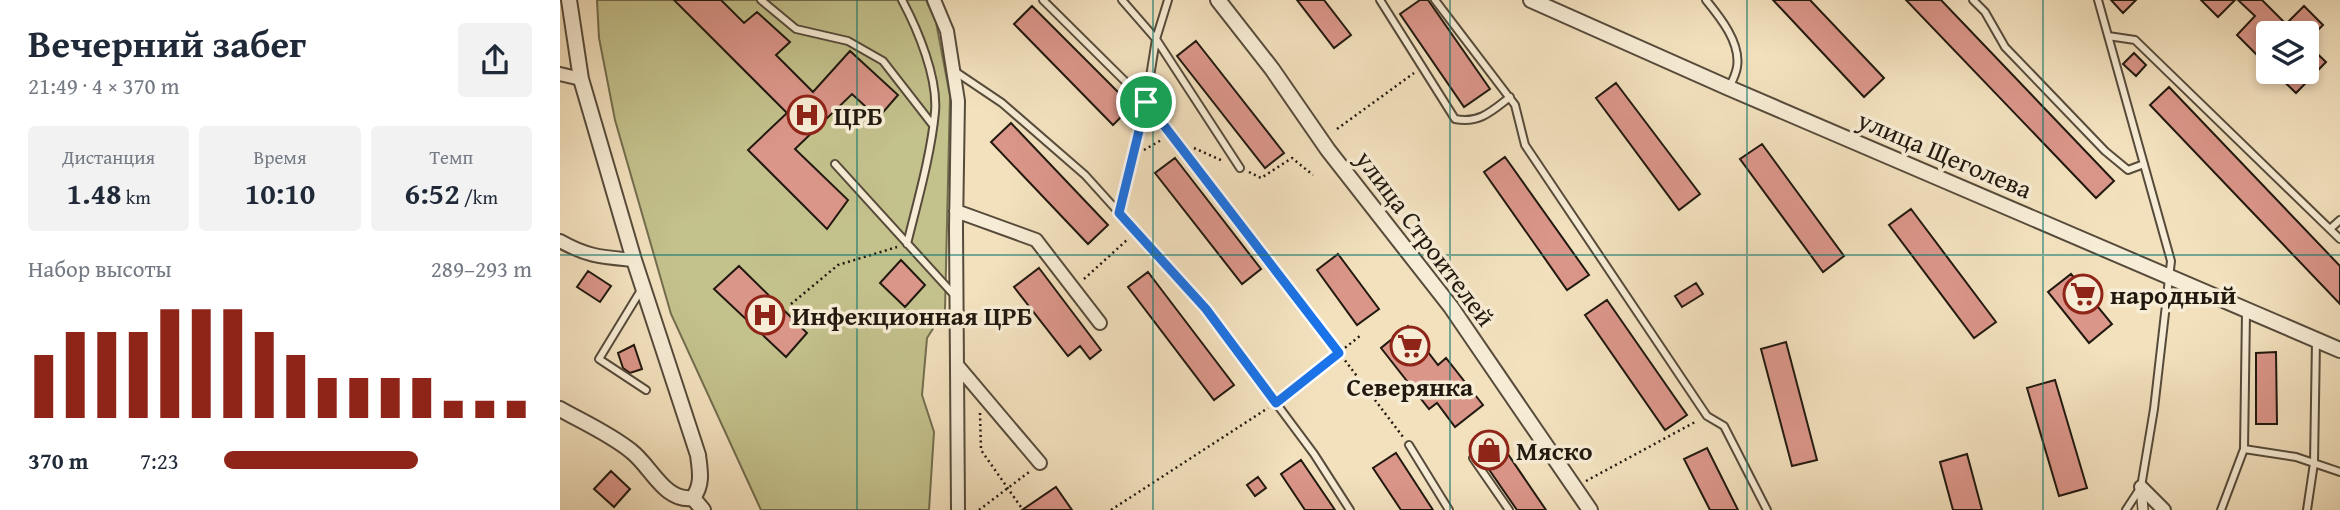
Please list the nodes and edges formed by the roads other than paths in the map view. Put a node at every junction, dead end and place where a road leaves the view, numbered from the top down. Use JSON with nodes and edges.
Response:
{"nodes":[{"id":1,"x":569,"y":0,"type":"edge"},
{"id":2,"x":761,"y":0,"type":"edge"},
{"id":3,"x":902,"y":0,"type":"edge"},
{"id":4,"x":934,"y":0,"type":"edge"},
{"id":5,"x":1043,"y":0,"type":"edge"},
{"id":6,"x":1122,"y":0,"type":"edge"},
{"id":7,"x":1168,"y":0,"type":"edge"},
{"id":8,"x":1217,"y":0,"type":"edge"},
{"id":9,"x":1380,"y":0,"type":"edge"},
{"id":10,"x":1435,"y":0,"type":"edge"},
{"id":11,"x":1531,"y":0,"type":"edge"},
{"id":12,"x":1706,"y":0,"type":"edge"},
{"id":13,"x":1973,"y":0,"type":"edge"},
{"id":14,"x":2098,"y":0,"type":"edge"},
{"id":15,"x":2108,"y":36,"type":"junction"},
{"id":16,"x":1156,"y":39,"type":"junction"},
{"id":17,"x":953,"y":70,"type":"junction"},
{"id":18,"x":560,"y":74,"type":"edge"},
{"id":19,"x":581,"y":79,"type":"junction"},
{"id":20,"x":1729,"y":88,"type":"junction"},
{"id":21,"x":1510,"y":97,"type":"junction"},
{"id":22,"x":1146,"y":102,"type":"junction"},
{"id":23,"x":932,"y":124,"type":"junction"},
{"id":24,"x":835,"y":164,"type":"dead end"},
{"id":25,"x":2144,"y":164,"type":"junction"},
{"id":26,"x":1240,"y":168,"type":"dead end"},
{"id":27,"x":957,"y":211,"type":"junction"},
{"id":28,"x":1119,"y":213,"type":"junction"},
{"id":29,"x":2340,"y":220,"type":"edge"},
{"id":30,"x":2330,"y":229,"type":"junction"},
{"id":31,"x":2340,"y":239,"type":"edge"},
{"id":32,"x":560,"y":241,"type":"edge"},
{"id":33,"x":907,"y":244,"type":"junction"},
{"id":34,"x":1266,"y":256,"type":"road end"},
{"id":35,"x":634,"y":260,"type":"junction"},
{"id":36,"x":2170,"y":277,"type":"junction"},
{"id":37,"x":643,"y":285,"type":"junction"},
{"id":38,"x":957,"y":298,"type":"junction"},
{"id":39,"x":2246,"y":310,"type":"junction"},
{"id":40,"x":1100,"y":323,"type":"dead end"},
{"id":41,"x":2316,"y":340,"type":"junction"},
{"id":42,"x":2340,"y":350,"type":"edge"},
{"id":43,"x":957,"y":365,"type":"junction"},
{"id":44,"x":646,"y":390,"type":"dead end"},
{"id":45,"x":560,"y":408,"type":"edge"},
{"id":46,"x":1409,"y":445,"type":"road end"},
{"id":47,"x":2245,"y":449,"type":"junction"},
{"id":48,"x":1473,"y":458,"type":"dead end"},
{"id":49,"x":1040,"y":463,"type":"road end"},
{"id":50,"x":2314,"y":463,"type":"junction"},
{"id":51,"x":2340,"y":472,"type":"edge"},
{"id":52,"x":2141,"y":487,"type":"junction"},
{"id":53,"x":693,"y":498,"type":"junction"},
{"id":54,"x":703,"y":510,"type":"edge"},
{"id":55,"x":958,"y":510,"type":"edge"},
{"id":56,"x":1350,"y":510,"type":"edge"},
{"id":57,"x":1450,"y":510,"type":"edge"},
{"id":58,"x":1509,"y":510,"type":"edge"},
{"id":59,"x":1590,"y":510,"type":"edge"},
{"id":60,"x":1767,"y":510,"type":"edge"},
{"id":61,"x":2126,"y":510,"type":"edge"},
{"id":62,"x":2143,"y":510,"type":"edge"},
{"id":63,"x":2164,"y":510,"type":"edge"},
{"id":64,"x":2221,"y":510,"type":"edge"},
{"id":65,"x":2307,"y":510,"type":"edge"}],
"edges":[{"from":1,"to":19,"type":"street"},
{"from":2,"to":23,"type":"lane"},
{"from":3,"to":23,"type":"lane"},
{"from":4,"to":17,"type":"street"},
{"from":5,"to":22,"type":"lane"},
{"from":6,"to":16,"type":"lane"},
{"from":7,"to":16,"type":"lane"},
{"from":8,"to":59,"type":"street","name":"улица Строителей"},
{"from":9,"to":21,"type":"lane"},
{"from":10,"to":21,"type":"lane"},
{"from":11,"to":20,"type":"street","name":"улица Щеголева"},
{"from":12,"to":20,"type":"lane"},
{"from":13,"to":25,"type":"lane"},
{"from":14,"to":15,"type":"lane"},
{"from":15,"to":25,"type":"lane"},
{"from":15,"to":30,"type":"lane"},
{"from":16,"to":22,"type":"lane"},
{"from":16,"to":26,"type":"lane"},
{"from":17,"to":27,"type":"street"},
{"from":17,"to":28,"type":"lane"},
{"from":18,"to":19,"type":"street"},
{"from":19,"to":35,"type":"street"},
{"from":20,"to":36,"type":"street","name":"улица Щеголева"},
{"from":21,"to":60,"type":"lane"},
{"from":22,"to":28,"type":"lane"},
{"from":22,"to":34,"type":"lane"},
{"from":23,"to":33,"type":"lane"},
{"from":24,"to":33,"type":"lane"},
{"from":25,"to":36,"type":"lane"},
{"from":27,"to":38,"type":"street"},
{"from":27,"to":40,"type":"street"},
{"from":28,"to":56,"type":"lane"},
{"from":29,"to":30,"type":"lane"},
{"from":30,"to":31,"type":"lane"},
{"from":32,"to":35,"type":"street"},
{"from":33,"to":38,"type":"lane"},
{"from":35,"to":37,"type":"street"},
{"from":36,"to":39,"type":"street","name":"улица Щеголева"},
{"from":36,"to":52,"type":"lane"},
{"from":37,"to":44,"type":"lane"},
{"from":37,"to":53,"type":"street"},
{"from":38,"to":43,"type":"street"},
{"from":39,"to":41,"type":"street","name":"улица Щеголева"},
{"from":39,"to":47,"type":"lane"},
{"from":41,"to":42,"type":"street","name":"улица Щеголева"},
{"from":41,"to":50,"type":"lane"},
{"from":43,"to":49,"type":"street"},
{"from":43,"to":55,"type":"street"},
{"from":45,"to":53,"type":"street"},
{"from":46,"to":57,"type":"lane"},
{"from":47,"to":50,"type":"lane"},
{"from":47,"to":64,"type":"lane"},
{"from":48,"to":58,"type":"lane"},
{"from":50,"to":51,"type":"lane"},
{"from":50,"to":65,"type":"lane"},
{"from":52,"to":61,"type":"lane"},
{"from":52,"to":62,"type":"street"},
{"from":52,"to":63,"type":"street"},
{"from":53,"to":54,"type":"street"}]}
